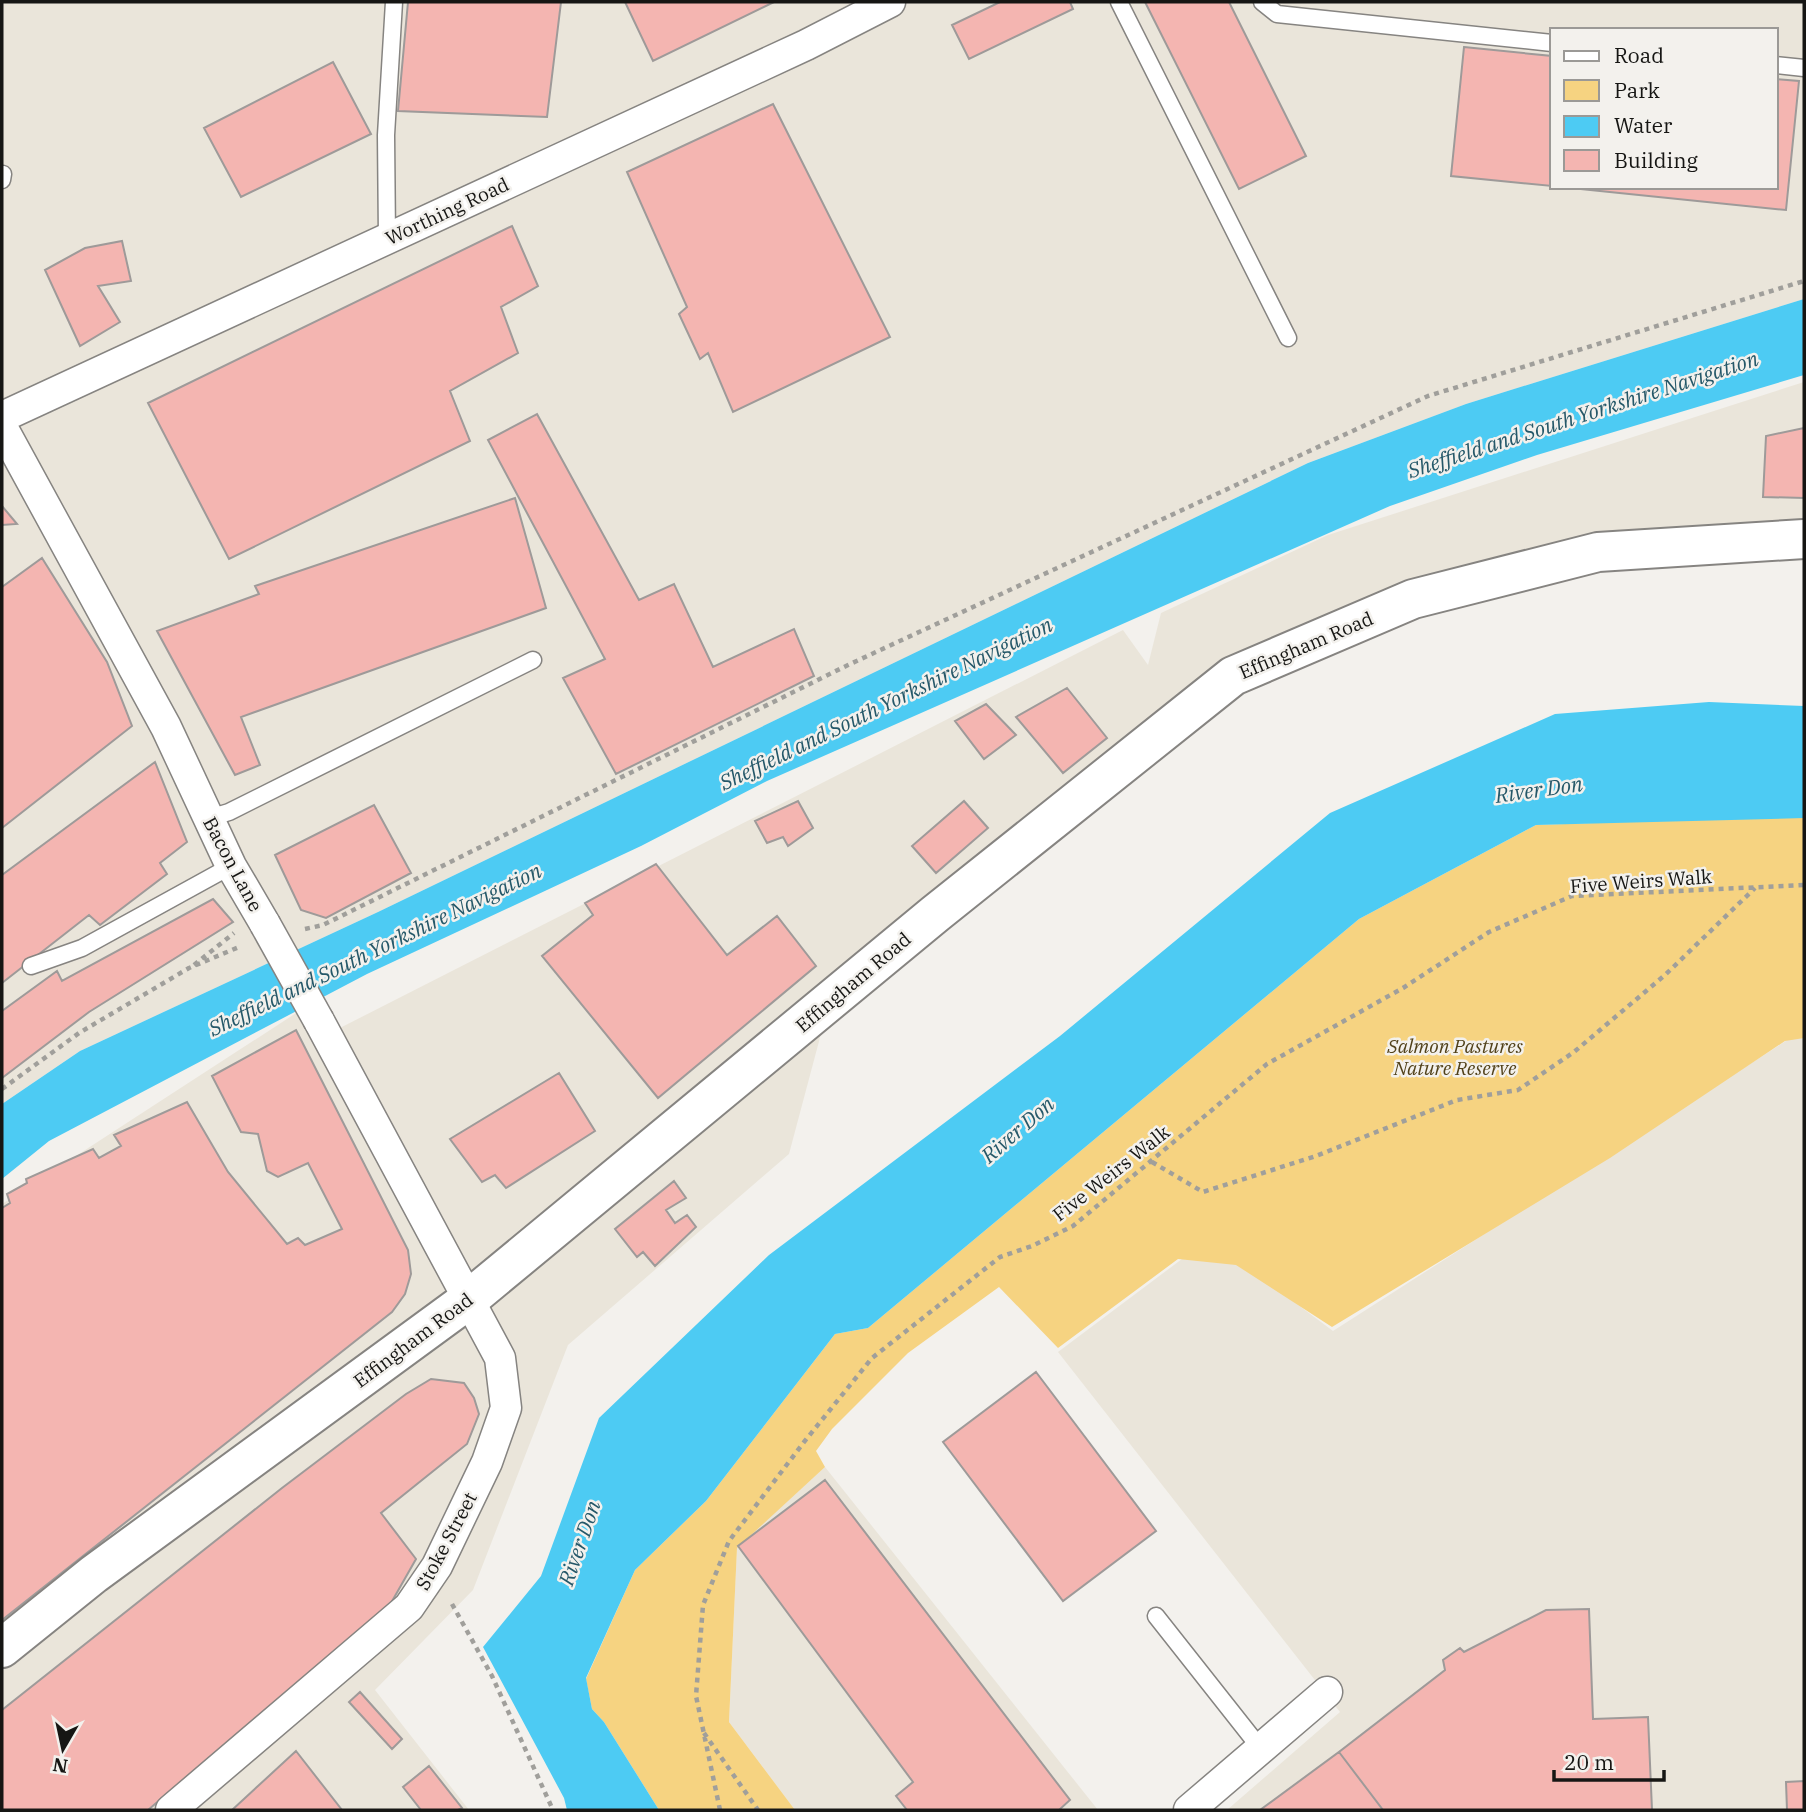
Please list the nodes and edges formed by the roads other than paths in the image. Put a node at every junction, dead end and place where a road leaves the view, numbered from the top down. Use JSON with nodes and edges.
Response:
{"nodes":[{"id":1,"x":394,"y":2,"type":"edge"},
{"id":2,"x":890,"y":2,"type":"edge"},
{"id":3,"x":1119,"y":2,"type":"edge"},
{"id":4,"x":1262,"y":2,"type":"edge"},
{"id":5,"x":1550,"y":43,"type":"edge"},
{"id":6,"x":1778,"y":65,"type":"edge"},
{"id":7,"x":1804,"y":68,"type":"edge"},
{"id":8,"x":3,"y":174,"type":"edge"},
{"id":9,"x":2,"y":180,"type":"edge"},
{"id":10,"x":387,"y":239,"type":"junction"},
{"id":11,"x":1288,"y":338,"type":"dead end"},
{"id":12,"x":2,"y":417,"type":"edge"},
{"id":13,"x":2,"y":427,"type":"edge"},
{"id":14,"x":1804,"y":539,"type":"edge"},
{"id":15,"x":533,"y":660,"type":"dead end"},
{"id":16,"x":209,"y":818,"type":"junction"},
{"id":17,"x":231,"y":866,"type":"junction"},
{"id":18,"x":31,"y":966,"type":"dead end"},
{"id":19,"x":468,"y":1300,"type":"junction"},
{"id":20,"x":1156,"y":1616,"type":"dead end"},
{"id":21,"x":2,"y":1648,"type":"edge"},
{"id":22,"x":1327,"y":1692,"type":"dead end"},
{"id":23,"x":1261,"y":1749,"type":"junction"},
{"id":24,"x":171,"y":1810,"type":"edge"},
{"id":25,"x":1189,"y":1810,"type":"edge"}],
"edges":[{"from":1,"to":10,"type":"lane"},
{"from":2,"to":10,"type":"street","name":"Worthing Road"},
{"from":3,"to":11,"type":"lane"},
{"from":4,"to":5,"type":"lane"},
{"from":6,"to":7,"type":"lane"},
{"from":8,"to":9,"type":"lane"},
{"from":10,"to":12,"type":"street","name":"Worthing Road"},
{"from":13,"to":16,"type":"street","name":"Bacon Lane"},
{"from":14,"to":19,"type":"main road","name":"Effingham Road"},
{"from":15,"to":16,"type":"lane"},
{"from":16,"to":17,"type":"street","name":"Bacon Lane"},
{"from":17,"to":18,"type":"lane"},
{"from":17,"to":19,"type":"street","name":"Bacon Lane","bridge":true},
{"from":19,"to":21,"type":"main road","name":"Effingham Road"},
{"from":19,"to":24,"type":"street","name":"Stoke Street"},
{"from":20,"to":23,"type":"lane"},
{"from":22,"to":23,"type":"street"},
{"from":23,"to":25,"type":"street"}]}
